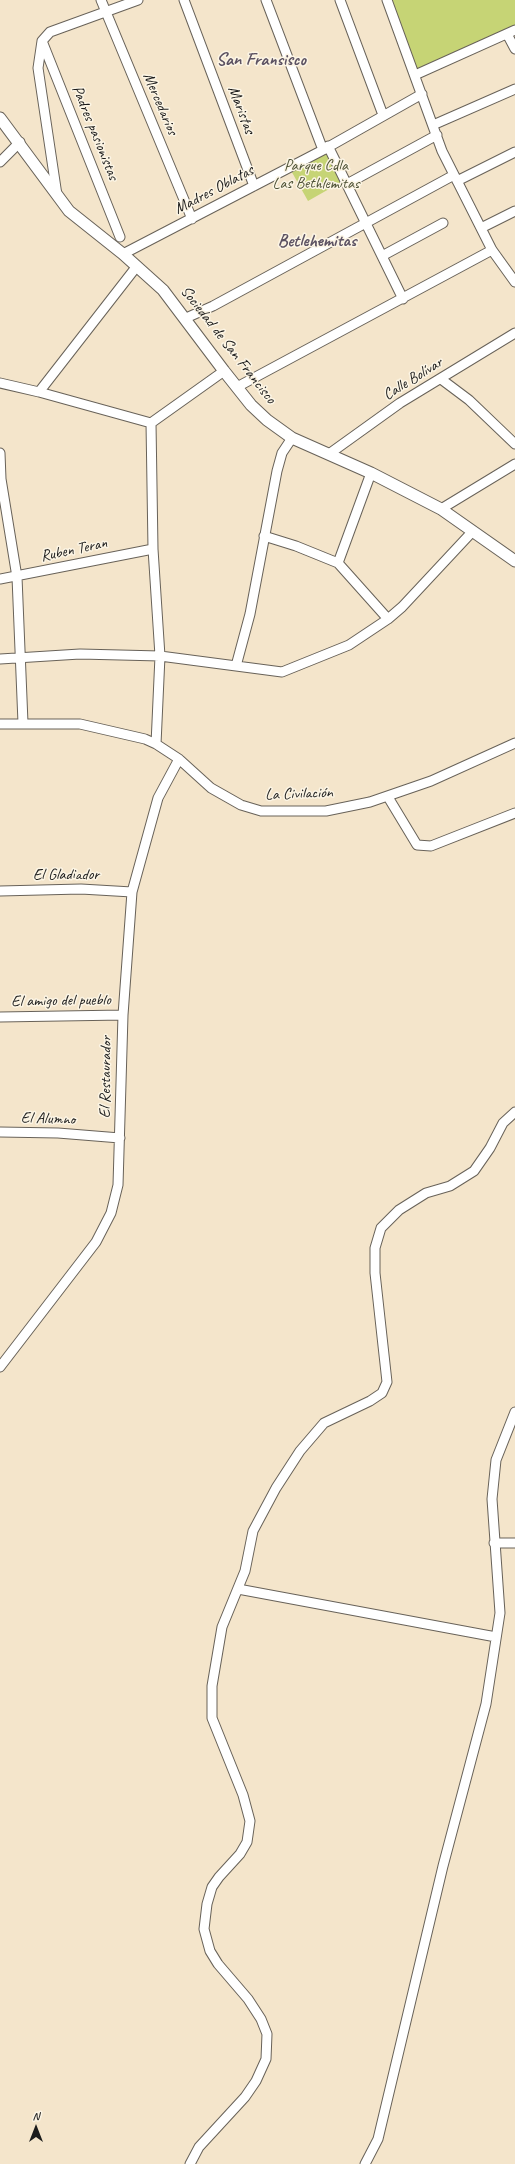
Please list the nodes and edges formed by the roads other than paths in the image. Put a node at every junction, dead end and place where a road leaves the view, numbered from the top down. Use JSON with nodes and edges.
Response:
{"nodes":[{"id":1,"x":101,"y":0,"type":"edge"},
{"id":2,"x":138,"y":0,"type":"edge"},
{"id":3,"x":184,"y":0,"type":"edge"},
{"id":4,"x":266,"y":0,"type":"edge"},
{"id":5,"x":340,"y":0,"type":"edge"},
{"id":6,"x":387,"y":0,"type":"edge"},
{"id":7,"x":106,"y":12,"type":"junction"},
{"id":8,"x":511,"y":32,"type":"edge"},
{"id":9,"x":42,"y":42,"type":"junction"},
{"id":10,"x":515,"y":49,"type":"edge"},
{"id":11,"x":415,"y":75,"type":"junction"},
{"id":12,"x":515,"y":89,"type":"edge"},
{"id":13,"x":422,"y":94,"type":"junction"},
{"id":14,"x":383,"y":115,"type":"junction"},
{"id":15,"x":0,"y":118,"type":"edge"},
{"id":16,"x":433,"y":125,"type":"junction"},
{"id":17,"x":436,"y":135,"type":"junction"},
{"id":18,"x":20,"y":142,"type":"junction"},
{"id":19,"x":326,"y":148,"type":"junction"},
{"id":20,"x":515,"y":152,"type":"edge"},
{"id":21,"x":0,"y":162,"type":"edge"},
{"id":22,"x":456,"y":178,"type":"junction"},
{"id":23,"x":347,"y":184,"type":"junction"},
{"id":24,"x":254,"y":186,"type":"junction"},
{"id":25,"x":58,"y":197,"type":"junction"},
{"id":26,"x":515,"y":212,"type":"edge"},
{"id":27,"x":192,"y":220,"type":"junction"},
{"id":28,"x":443,"y":222,"type":"dead end"},
{"id":29,"x":366,"y":224,"type":"junction"},
{"id":30,"x":481,"y":228,"type":"junction"},
{"id":31,"x":120,"y":237,"type":"dead end"},
{"id":32,"x":492,"y":250,"type":"junction"},
{"id":33,"x":123,"y":254,"type":"junction"},
{"id":34,"x":382,"y":256,"type":"junction"},
{"id":35,"x":137,"y":266,"type":"junction"},
{"id":36,"x":515,"y":282,"type":"edge"},
{"id":37,"x":403,"y":299,"type":"junction"},
{"id":38,"x":186,"y":318,"type":"junction"},
{"id":39,"x":515,"y":333,"type":"edge"},
{"id":40,"x":224,"y":371,"type":"junction"},
{"id":41,"x":440,"y":380,"type":"junction"},
{"id":42,"x":0,"y":383,"type":"edge"},
{"id":43,"x":237,"y":387,"type":"junction"},
{"id":44,"x":39,"y":392,"type":"junction"},
{"id":45,"x":151,"y":423,"type":"junction"},
{"id":46,"x":292,"y":438,"type":"junction"},
{"id":47,"x":515,"y":444,"type":"edge"},
{"id":48,"x":0,"y":453,"type":"edge"},
{"id":49,"x":330,"y":454,"type":"junction"},
{"id":50,"x":515,"y":464,"type":"edge"},
{"id":51,"x":371,"y":473,"type":"junction"},
{"id":52,"x":0,"y":479,"type":"edge"},
{"id":53,"x":440,"y":509,"type":"junction"},
{"id":54,"x":472,"y":532,"type":"junction"},
{"id":55,"x":264,"y":536,"type":"junction"},
{"id":56,"x":153,"y":549,"type":"junction"},
{"id":57,"x":515,"y":561,"type":"edge"},
{"id":58,"x":338,"y":563,"type":"junction"},
{"id":59,"x":17,"y":577,"type":"junction"},
{"id":60,"x":0,"y":579,"type":"edge"},
{"id":61,"x":388,"y":619,"type":"junction"},
{"id":62,"x":160,"y":656,"type":"junction"},
{"id":63,"x":20,"y":657,"type":"junction"},
{"id":64,"x":0,"y":659,"type":"edge"},
{"id":65,"x":236,"y":666,"type":"junction"},
{"id":66,"x":23,"y":723,"type":"junction"},
{"id":67,"x":0,"y":724,"type":"edge"},
{"id":68,"x":156,"y":744,"type":"junction"},
{"id":69,"x":514,"y":746,"type":"edge"},
{"id":70,"x":179,"y":759,"type":"junction"},
{"id":71,"x":388,"y":797,"type":"junction"},
{"id":72,"x":515,"y":813,"type":"edge"},
{"id":73,"x":0,"y":891,"type":"edge"},
{"id":74,"x":132,"y":892,"type":"junction"},
{"id":75,"x":123,"y":1015,"type":"junction"},
{"id":76,"x":0,"y":1017,"type":"edge"},
{"id":77,"x":515,"y":1112,"type":"edge"},
{"id":78,"x":0,"y":1132,"type":"edge"},
{"id":79,"x":120,"y":1138,"type":"junction"},
{"id":80,"x":0,"y":1366,"type":"edge"},
{"id":81,"x":515,"y":1412,"type":"edge"},
{"id":82,"x":494,"y":1543,"type":"junction"},
{"id":83,"x":515,"y":1543,"type":"edge"},
{"id":84,"x":238,"y":1589,"type":"junction"},
{"id":85,"x":496,"y":1637,"type":"junction"},
{"id":86,"x":190,"y":2164,"type":"edge"},
{"id":87,"x":364,"y":2164,"type":"edge"}],
"edges":[{"from":1,"to":7,"type":"street","name":"Mercedarios"},
{"from":2,"to":7,"type":"street"},
{"from":3,"to":24,"type":"street","name":"Maristas"},
{"from":4,"to":19,"type":"street"},
{"from":5,"to":14,"type":"street"},
{"from":6,"to":11,"type":"street"},
{"from":7,"to":9,"type":"street"},
{"from":7,"to":27,"type":"street","name":"Mercedarios"},
{"from":8,"to":10,"type":"street"},
{"from":8,"to":11,"type":"street"},
{"from":9,"to":25,"type":"street"},
{"from":9,"to":31,"type":"street","name":"Padres pasionistas"},
{"from":11,"to":13,"type":"street"},
{"from":12,"to":16,"type":"street"},
{"from":13,"to":14,"type":"street","name":"Madres Oblatas"},
{"from":13,"to":16,"type":"street"},
{"from":14,"to":19,"type":"street","name":"Madres Oblatas"},
{"from":15,"to":18,"type":"street","name":"Sociedad de San Francisco"},
{"from":16,"to":17,"type":"street"},
{"from":17,"to":22,"type":"street"},
{"from":17,"to":23,"type":"street"},
{"from":18,"to":21,"type":"street"},
{"from":18,"to":25,"type":"street","name":"Sociedad de San Francisco"},
{"from":19,"to":23,"type":"street"},
{"from":19,"to":24,"type":"street","name":"Madres Oblatas"},
{"from":20,"to":22,"type":"street"},
{"from":22,"to":29,"type":"street"},
{"from":22,"to":30,"type":"street"},
{"from":23,"to":29,"type":"street"},
{"from":24,"to":27,"type":"street","name":"Madres Oblatas"},
{"from":25,"to":33,"type":"street","name":"Sociedad de San Francisco"},
{"from":26,"to":30,"type":"street"},
{"from":27,"to":33,"type":"street","name":"Madres Oblatas"},
{"from":28,"to":34,"type":"street"},
{"from":29,"to":34,"type":"street"},
{"from":29,"to":38,"type":"street"},
{"from":30,"to":32,"type":"street"},
{"from":32,"to":36,"type":"street"},
{"from":32,"to":37,"type":"street"},
{"from":33,"to":35,"type":"street","name":"Sociedad de San Francisco"},
{"from":34,"to":37,"type":"street"},
{"from":35,"to":38,"type":"street","name":"Sociedad de San Francisco"},
{"from":35,"to":44,"type":"street"},
{"from":37,"to":43,"type":"street"},
{"from":38,"to":40,"type":"street","name":"Sociedad de San Francisco"},
{"from":39,"to":41,"type":"street","name":"Calle Bolívar"},
{"from":40,"to":43,"type":"street","name":"Sociedad de San Francisco"},
{"from":40,"to":45,"type":"street"},
{"from":41,"to":47,"type":"street"},
{"from":41,"to":49,"type":"street","name":"Calle Bolívar"},
{"from":42,"to":44,"type":"street"},
{"from":43,"to":46,"type":"street","name":"Sociedad de San Francisco"},
{"from":44,"to":45,"type":"street"},
{"from":45,"to":56,"type":"street"},
{"from":46,"to":49,"type":"street","name":"Sociedad de San Francisco"},
{"from":46,"to":55,"type":"street"},
{"from":48,"to":52,"type":"street"},
{"from":49,"to":51,"type":"street","name":"Sociedad de San Francisco"},
{"from":50,"to":53,"type":"street"},
{"from":51,"to":53,"type":"street","name":"Sociedad de San Francisco"},
{"from":51,"to":58,"type":"street"},
{"from":52,"to":59,"type":"street"},
{"from":53,"to":54,"type":"street","name":"Sociedad de San Francisco"},
{"from":54,"to":57,"type":"street","name":"Sociedad de San Francisco"},
{"from":54,"to":61,"type":"street"},
{"from":55,"to":58,"type":"street"},
{"from":55,"to":65,"type":"street"},
{"from":56,"to":59,"type":"street","name":"Ruben Teran"},
{"from":56,"to":62,"type":"street"},
{"from":58,"to":61,"type":"street"},
{"from":59,"to":60,"type":"street","name":"Ruben Teran"},
{"from":59,"to":63,"type":"street"},
{"from":61,"to":65,"type":"street"},
{"from":62,"to":63,"type":"street"},
{"from":62,"to":65,"type":"street"},
{"from":62,"to":68,"type":"street"},
{"from":63,"to":64,"type":"street"},
{"from":63,"to":66,"type":"street"},
{"from":66,"to":67,"type":"street","name":"La Civilación"},
{"from":66,"to":68,"type":"street","name":"La Civilación"},
{"from":68,"to":70,"type":"street","name":"La Civilación"},
{"from":69,"to":71,"type":"street","name":"La Civilación"},
{"from":70,"to":71,"type":"street","name":"La Civilación"},
{"from":70,"to":74,"type":"street","name":"El Restaurador"},
{"from":71,"to":72,"type":"street"},
{"from":73,"to":74,"type":"street","name":"El Gladiador"},
{"from":74,"to":75,"type":"street","name":"El Restaurador"},
{"from":75,"to":76,"type":"street","name":"El amigo del pueblo"},
{"from":75,"to":79,"type":"street","name":"El Restaurador"},
{"from":77,"to":84,"type":"street"},
{"from":78,"to":79,"type":"street","name":"El Alumno"},
{"from":79,"to":80,"type":"street","name":"El Restaurador"},
{"from":81,"to":82,"type":"street"},
{"from":82,"to":83,"type":"street"},
{"from":82,"to":85,"type":"street"},
{"from":84,"to":85,"type":"street"},
{"from":84,"to":86,"type":"street"},
{"from":85,"to":87,"type":"street"}]}
